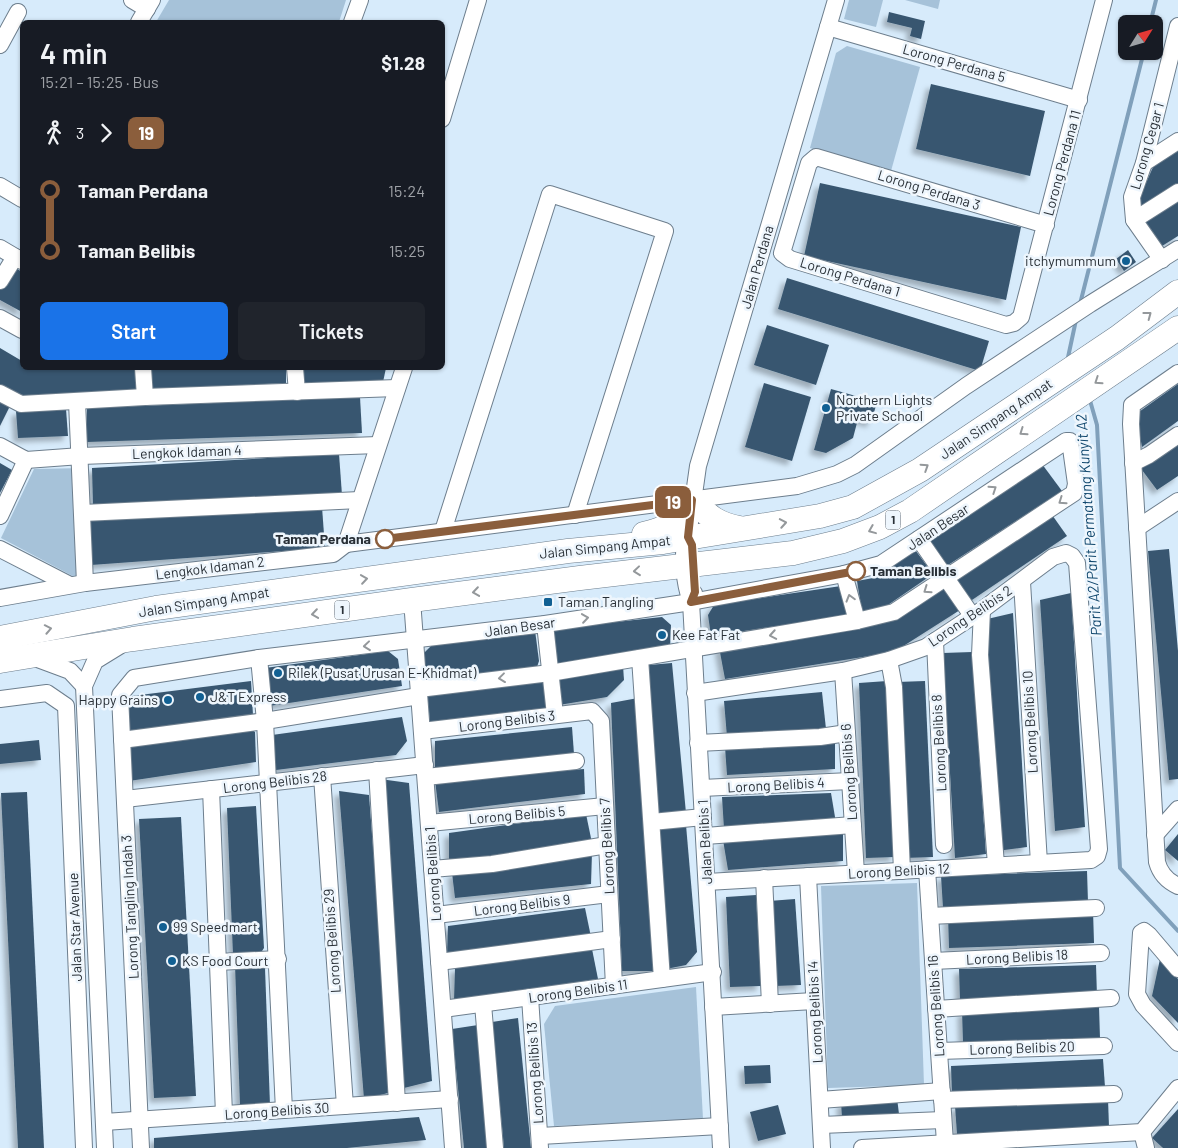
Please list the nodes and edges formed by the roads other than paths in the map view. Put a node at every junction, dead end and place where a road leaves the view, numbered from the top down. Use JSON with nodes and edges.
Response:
{"nodes":[{"id":1,"x":132,"y":0,"type":"edge"},
{"id":2,"x":360,"y":0,"type":"edge"},
{"id":3,"x":478,"y":0,"type":"edge"},
{"id":4,"x":836,"y":0,"type":"edge"},
{"id":5,"x":1104,"y":0,"type":"edge"},
{"id":6,"x":146,"y":10,"type":"edge"},
{"id":7,"x":18,"y":12,"type":"dead end"},
{"id":8,"x":353,"y":20,"type":"edge"},
{"id":9,"x":1178,"y":26,"type":"edge"},
{"id":10,"x":828,"y":27,"type":"junction"},
{"id":11,"x":0,"y":45,"type":"edge"},
{"id":12,"x":1079,"y":100,"type":"junction"},
{"id":13,"x":445,"y":109,"type":"edge"},
{"id":14,"x":1178,"y":141,"type":"edge"},
{"id":15,"x":812,"y":158,"type":"joint"},
{"id":16,"x":1144,"y":164,"type":"junction"},
{"id":17,"x":0,"y":186,"type":"edge"},
{"id":18,"x":1178,"y":192,"type":"edge"},
{"id":19,"x":20,"y":198,"type":"edge"},
{"id":20,"x":1134,"y":220,"type":"junction"},
{"id":21,"x":1046,"y":225,"type":"junction"},
{"id":22,"x":0,"y":248,"type":"edge"},
{"id":23,"x":1178,"y":249,"type":"edge"},
{"id":24,"x":19,"y":259,"type":"edge"},
{"id":25,"x":1162,"y":260,"type":"junction"},
{"id":26,"x":0,"y":282,"type":"edge"},
{"id":27,"x":1178,"y":292,"type":"edge"},
{"id":28,"x":0,"y":318,"type":"edge"},
{"id":29,"x":1014,"y":323,"type":"joint"},
{"id":30,"x":1178,"y":328,"type":"edge"},
{"id":31,"x":20,"y":329,"type":"edge"},
{"id":32,"x":143,"y":370,"type":"edge"},
{"id":33,"x":295,"y":370,"type":"edge"},
{"id":34,"x":403,"y":370,"type":"edge"},
{"id":35,"x":1178,"y":373,"type":"edge"},
{"id":36,"x":397,"y":388,"type":"junction"},
{"id":37,"x":0,"y":392,"type":"edge"},
{"id":38,"x":297,"y":392,"type":"junction"},
{"id":39,"x":145,"y":397,"type":"junction"},
{"id":40,"x":77,"y":402,"type":"junction"},
{"id":41,"x":1178,"y":435,"type":"edge"},
{"id":42,"x":378,"y":445,"type":"junction"},
{"id":43,"x":0,"y":446,"type":"edge"},
{"id":44,"x":81,"y":456,"type":"junction"},
{"id":45,"x":26,"y":460,"type":"junction"},
{"id":46,"x":1133,"y":463,"type":"junction"},
{"id":47,"x":360,"y":500,"type":"junction"},
{"id":48,"x":692,"y":500,"type":"junction"},
{"id":49,"x":1178,"y":501,"type":"edge"},
{"id":50,"x":2,"y":508,"type":"edge"},
{"id":51,"x":83,"y":513,"type":"junction"},
{"id":52,"x":575,"y":515,"type":"junction"},
{"id":53,"x":1137,"y":528,"type":"junction"},
{"id":54,"x":746,"y":529,"type":"junction"},
{"id":55,"x":443,"y":531,"type":"junction"},
{"id":56,"x":688,"y":537,"type":"junction"},
{"id":57,"x":919,"y":539,"type":"junction"},
{"id":58,"x":346,"y":544,"type":"junction"},
{"id":59,"x":0,"y":549,"type":"edge"},
{"id":60,"x":568,"y":551,"type":"junction"},
{"id":61,"x":690,"y":565,"type":"junction"},
{"id":62,"x":844,"y":574,"type":"junction"},
{"id":63,"x":945,"y":577,"type":"junction"},
{"id":64,"x":1022,"y":582,"type":"junction"},
{"id":65,"x":78,"y":584,"type":"junction"},
{"id":66,"x":0,"y":598,"type":"edge"},
{"id":67,"x":412,"y":600,"type":"junction"},
{"id":68,"x":691,"y":602,"type":"junction"},
{"id":69,"x":977,"y":614,"type":"junction"},
{"id":70,"x":857,"y":621,"type":"junction"},
{"id":71,"x":545,"y":624,"type":"junction"},
{"id":72,"x":0,"y":638,"type":"edge"},
{"id":73,"x":133,"y":639,"type":"junction"},
{"id":74,"x":416,"y":641,"type":"junction"},
{"id":75,"x":934,"y":641,"type":"junction"},
{"id":76,"x":695,"y":649,"type":"junction"},
{"id":77,"x":28,"y":656,"type":"junction"},
{"id":78,"x":259,"y":658,"type":"junction"},
{"id":79,"x":640,"y":658,"type":"junction"},
{"id":80,"x":889,"y":660,"type":"junction"},
{"id":81,"x":0,"y":661,"type":"edge"},
{"id":82,"x":550,"y":672,"type":"junction"},
{"id":83,"x":843,"y":672,"type":"junction"},
{"id":84,"x":84,"y":686,"type":"junction"},
{"id":85,"x":419,"y":692,"type":"junction"},
{"id":86,"x":695,"y":693,"type":"junction"},
{"id":87,"x":120,"y":695,"type":"joint"},
{"id":88,"x":0,"y":699,"type":"edge"},
{"id":89,"x":592,"y":711,"type":"joint"},
{"id":90,"x":555,"y":715,"type":"junction"},
{"id":91,"x":265,"y":721,"type":"junction"},
{"id":92,"x":422,"y":731,"type":"junction"},
{"id":93,"x":847,"y":733,"type":"junction"},
{"id":94,"x":122,"y":740,"type":"junction"},
{"id":95,"x":698,"y":743,"type":"junction"},
{"id":96,"x":576,"y":761,"type":"dead end"},
{"id":97,"x":377,"y":770,"type":"junction"},
{"id":98,"x":425,"y":771,"type":"junction"},
{"id":99,"x":322,"y":776,"type":"junction"},
{"id":100,"x":850,"y":781,"type":"junction"},
{"id":101,"x":268,"y":783,"type":"junction"},
{"id":102,"x":702,"y":788,"type":"junction"},
{"id":103,"x":211,"y":789,"type":"junction"},
{"id":104,"x":125,"y":799,"type":"junction"},
{"id":105,"x":605,"y":806,"type":"junction"},
{"id":106,"x":1178,"y":809,"type":"edge"},
{"id":107,"x":703,"y":817,"type":"junction"},
{"id":108,"x":652,"y":822,"type":"junction"},
{"id":109,"x":429,"y":823,"type":"junction"},
{"id":110,"x":853,"y":825,"type":"junction"},
{"id":111,"x":1155,"y":834,"type":"junction"},
{"id":112,"x":705,"y":836,"type":"junction"},
{"id":113,"x":607,"y":845,"type":"junction"},
{"id":114,"x":944,"y":845,"type":"dead end"},
{"id":115,"x":1091,"y":860,"type":"joint"},
{"id":116,"x":1039,"y":863,"type":"junction"},
{"id":117,"x":996,"y":865,"type":"junction"},
{"id":118,"x":927,"y":869,"type":"junction"},
{"id":119,"x":432,"y":870,"type":"junction"},
{"id":120,"x":902,"y":871,"type":"junction"},
{"id":121,"x":856,"y":873,"type":"junction"},
{"id":122,"x":808,"y":876,"type":"junction"},
{"id":123,"x":764,"y":878,"type":"junction"},
{"id":124,"x":707,"y":882,"type":"junction"},
{"id":125,"x":1178,"y":886,"type":"edge"},
{"id":126,"x":609,"y":894,"type":"junction"},
{"id":127,"x":1096,"y":908,"type":"dead end"},
{"id":128,"x":436,"y":915,"type":"junction"},
{"id":129,"x":930,"y":916,"type":"junction"},
{"id":130,"x":75,"y":919,"type":"junction"},
{"id":131,"x":95,"y":919,"type":"junction"},
{"id":132,"x":612,"y":939,"type":"junction"},
{"id":133,"x":1101,"y":953,"type":"dead end"},
{"id":134,"x":278,"y":959,"type":"junction"},
{"id":135,"x":933,"y":961,"type":"junction"},
{"id":136,"x":218,"y":962,"type":"junction"},
{"id":137,"x":439,"y":962,"type":"junction"},
{"id":138,"x":1178,"y":969,"type":"edge"},
{"id":139,"x":713,"y":972,"type":"junction"},
{"id":140,"x":662,"y":979,"type":"junction"},
{"id":141,"x":614,"y":986,"type":"junction"},
{"id":142,"x":530,"y":997,"type":"junction"},
{"id":143,"x":1111,"y":998,"type":"dead end"},
{"id":144,"x":814,"y":1001,"type":"junction"},
{"id":145,"x":483,"y":1004,"type":"junction"},
{"id":146,"x":770,"y":1004,"type":"junction"},
{"id":147,"x":713,"y":1006,"type":"junction"},
{"id":148,"x":443,"y":1009,"type":"junction"},
{"id":149,"x":936,"y":1009,"type":"junction"},
{"id":150,"x":1178,"y":1043,"type":"edge"},
{"id":151,"x":1104,"y":1046,"type":"dead end"},
{"id":152,"x":939,"y":1051,"type":"junction"},
{"id":153,"x":1178,"y":1088,"type":"edge"},
{"id":154,"x":1114,"y":1094,"type":"dead end"},
{"id":155,"x":942,"y":1096,"type":"junction"},
{"id":156,"x":450,"y":1099,"type":"junction"},
{"id":157,"x":820,"y":1100,"type":"junction"},
{"id":158,"x":397,"y":1103,"type":"junction"},
{"id":159,"x":345,"y":1106,"type":"junction"},
{"id":160,"x":284,"y":1110,"type":"junction"},
{"id":161,"x":224,"y":1114,"type":"junction"},
{"id":162,"x":140,"y":1119,"type":"junction"},
{"id":163,"x":944,"y":1120,"type":"junction"},
{"id":164,"x":104,"y":1122,"type":"junction"},
{"id":165,"x":821,"y":1125,"type":"junction"},
{"id":166,"x":720,"y":1126,"type":"junction"},
{"id":167,"x":1142,"y":1132,"type":"junction"},
{"id":168,"x":540,"y":1142,"type":"edge"},
{"id":169,"x":945,"y":1143,"type":"junction"},
{"id":170,"x":1048,"y":1143,"type":"edge"},
{"id":171,"x":972,"y":1145,"type":"edge"},
{"id":172,"x":914,"y":1146,"type":"edge"},
{"id":173,"x":84,"y":1148,"type":"edge"},
{"id":174,"x":105,"y":1148,"type":"edge"},
{"id":175,"x":141,"y":1148,"type":"edge"},
{"id":176,"x":453,"y":1148,"type":"edge"},
{"id":177,"x":495,"y":1148,"type":"edge"},
{"id":178,"x":721,"y":1148,"type":"edge"},
{"id":179,"x":822,"y":1148,"type":"edge"},
{"id":180,"x":862,"y":1148,"type":"edge"},
{"id":181,"x":868,"y":1148,"type":"edge"},
{"id":182,"x":1146,"y":1148,"type":"edge"}],
"edges":[{"from":1,"to":6,"type":"street"},
{"from":2,"to":8,"type":"street"},
{"from":3,"to":13,"type":"street"},
{"from":4,"to":10,"type":"street","name":"Jalan Perdana"},
{"from":5,"to":12,"type":"street","name":"Lorong Perdana 11"},
{"from":7,"to":11,"type":"street"},
{"from":9,"to":16,"type":"street","name":"Lorong Cegar 1"},
{"from":10,"to":12,"type":"street","name":"Lorong Perdana 5"},
{"from":10,"to":48,"type":"street","name":"Jalan Perdana"},
{"from":12,"to":21,"type":"street","name":"Lorong Perdana 11"},
{"from":14,"to":16,"type":"street"},
{"from":15,"to":21,"type":"street","name":"Lorong Perdana 3"},
{"from":15,"to":29,"type":"street","name":"Lorong Perdana 1"},
{"from":16,"to":20,"type":"street","name":"Lorong Cegar 1"},
{"from":17,"to":19,"type":"street"},
{"from":18,"to":20,"type":"street"},
{"from":20,"to":25,"type":"street"},
{"from":21,"to":29,"type":"street","name":"Lorong Perdana 11"},
{"from":22,"to":24,"type":"street"},
{"from":23,"to":25,"type":"street","name":"Lengkok Idaman 2"},
{"from":24,"to":26,"type":"street"},
{"from":25,"to":48,"type":"street","name":"Lengkok Idaman 2"},
{"from":54,"to":27,"type":"highway","name":"Jalan Simpang Ampat","number":"1","one_way":true},
{"from":28,"to":31,"type":"street"},
{"from":30,"to":61,"type":"highway","name":"Jalan Simpang Ampat","number":"1","one_way":true},
{"from":32,"to":39,"type":"street"},
{"from":33,"to":38,"type":"street"},
{"from":34,"to":36,"type":"street"},
{"from":35,"to":46,"type":"street"},
{"from":36,"to":38,"type":"street"},
{"from":36,"to":42,"type":"street"},
{"from":37,"to":40,"type":"street"},
{"from":38,"to":39,"type":"street"},
{"from":39,"to":40,"type":"street"},
{"from":40,"to":44,"type":"street"},
{"from":41,"to":46,"type":"street"},
{"from":42,"to":44,"type":"street","name":"Lengkok Idaman 4"},
{"from":42,"to":47,"type":"street"},
{"from":43,"to":45,"type":"street"},
{"from":44,"to":45,"type":"street","name":"Lengkok Idaman 4"},
{"from":44,"to":51,"type":"street"},
{"from":45,"to":50,"type":"street"},
{"from":46,"to":53,"type":"street"},
{"from":47,"to":51,"type":"street"},
{"from":47,"to":58,"type":"street"},
{"from":48,"to":52,"type":"street","name":"Lengkok Idaman 2"},
{"from":48,"to":54,"type":"highway"},
{"from":48,"to":56,"type":"street","name":"Jalan Perdana"},
{"from":48,"to":60,"type":"highway"},
{"from":49,"to":53,"type":"street"},
{"from":51,"to":65,"type":"street"},
{"from":52,"to":55,"type":"street","name":"Lengkok Idaman 2"},
{"from":52,"to":55,"type":"street"},
{"from":53,"to":111,"type":"street"},
{"from":54,"to":56,"type":"highway","name":"Jalan Simpang Ampat","number":"1"},
{"from":55,"to":58,"type":"street","name":"Lengkok Idaman 2"},
{"from":56,"to":60,"type":"highway","name":"Jalan Simpang Ampat","number":"1"},
{"from":56,"to":61,"type":"street","name":"Jalan Belibis 1"},
{"from":57,"to":62,"type":"street","name":"Jalan Besar"},
{"from":57,"to":63,"type":"street"},
{"from":57,"to":63,"type":"street","name":"Jalan Besar","one_way":true},
{"from":58,"to":65,"type":"street","name":"Lengkok Idaman 2"},
{"from":59,"to":65,"type":"street"},
{"from":72,"to":60,"type":"highway","name":"Jalan Simpang Ampat","number":"1","one_way":true},
{"from":61,"to":67,"type":"highway","name":"Jalan Simpang Ampat","number":"1","one_way":true},
{"from":61,"to":68,"type":"street","name":"Jalan Belibis 1"},
{"from":62,"to":68,"type":"street","name":"Jalan Besar"},
{"from":70,"to":62,"type":"street","one_way":true},
{"from":63,"to":69,"type":"street"},
{"from":63,"to":70,"type":"street","one_way":true},
{"from":64,"to":69,"type":"street","name":"Lorong Belibis 2"},
{"from":64,"to":115,"type":"street","name":"Lorong Belibis 2"},
{"from":64,"to":116,"type":"street","name":"Lorong Belibis 10"},
{"from":65,"to":66,"type":"street","name":"Lengkok Idaman 2"},
{"from":67,"to":73,"type":"highway","name":"Jalan Simpang Ampat","number":"1","one_way":true},
{"from":67,"to":74,"type":"street","name":"Lorong Belibis 1"},
{"from":71,"to":68,"type":"street","name":"Jalan Besar","one_way":true},
{"from":68,"to":76,"type":"street","name":"Jalan Belibis 1"},
{"from":69,"to":75,"type":"street","name":"Lorong Belibis 2"},
{"from":69,"to":117,"type":"street"},
{"from":70,"to":76,"type":"street","one_way":true},
{"from":71,"to":74,"type":"street","name":"Jalan Besar"},
{"from":71,"to":82,"type":"street"},
{"from":73,"to":77,"type":"highway","name":"Jalan Simpang Ampat","number":"1"},
{"from":73,"to":84,"type":"street"},
{"from":74,"to":78,"type":"street","name":"Jalan Besar","one_way":true},
{"from":74,"to":85,"type":"street","name":"Lorong Belibis 1"},
{"from":75,"to":80,"type":"street","name":"Lorong Belibis 2"},
{"from":75,"to":114,"type":"street","name":"Lorong Belibis 8"},
{"from":76,"to":79,"type":"street"},
{"from":76,"to":86,"type":"street","name":"Jalan Belibis 1"},
{"from":77,"to":81,"type":"highway","name":"Jalan Simpang Ampat","number":"1"},
{"from":77,"to":84,"type":"street"},
{"from":78,"to":87,"type":"street","name":"Jalan Besar"},
{"from":78,"to":91,"type":"street"},
{"from":79,"to":82,"type":"street"},
{"from":79,"to":108,"type":"street"},
{"from":80,"to":83,"type":"street","name":"Lorong Belibis 2"},
{"from":80,"to":120,"type":"street"},
{"from":82,"to":85,"type":"street","one_way":true},
{"from":82,"to":90,"type":"street"},
{"from":83,"to":86,"type":"street","name":"Lorong Belibis 2"},
{"from":83,"to":93,"type":"street","name":"Lorong Belibis 6"},
{"from":84,"to":131,"type":"street"},
{"from":85,"to":91,"type":"street"},
{"from":85,"to":92,"type":"street","name":"Lorong Belibis 1"},
{"from":86,"to":95,"type":"street","name":"Jalan Belibis 1"},
{"from":87,"to":94,"type":"street","name":"Lorong Tangling Indah 3"},
{"from":88,"to":130,"type":"street","name":"Jalan Star Avenue"},
{"from":89,"to":90,"type":"street","name":"Lorong Belibis 3"},
{"from":89,"to":105,"type":"street","name":"Lorong Belibis 7"},
{"from":90,"to":92,"type":"street","name":"Lorong Belibis 3"},
{"from":91,"to":94,"type":"street"},
{"from":91,"to":101,"type":"street"},
{"from":92,"to":98,"type":"street","name":"Lorong Belibis 1"},
{"from":93,"to":95,"type":"street"},
{"from":93,"to":100,"type":"street","name":"Lorong Belibis 6"},
{"from":94,"to":104,"type":"street","name":"Lorong Tangling Indah 3"},
{"from":95,"to":102,"type":"street","name":"Jalan Belibis 1"},
{"from":96,"to":98,"type":"street","name":"Lorong Belibis 28"},
{"from":97,"to":98,"type":"street","name":"Lorong Belibis 28"},
{"from":97,"to":99,"type":"street","name":"Lorong Belibis 28"},
{"from":97,"to":158,"type":"street"},
{"from":98,"to":109,"type":"street","name":"Lorong Belibis 1"},
{"from":99,"to":101,"type":"street","name":"Lorong Belibis 28"},
{"from":99,"to":159,"type":"street","name":"Lorong Belibis 29"},
{"from":100,"to":102,"type":"street","name":"Lorong Belibis 4"},
{"from":100,"to":110,"type":"street","name":"Lorong Belibis 6"},
{"from":101,"to":103,"type":"street","name":"Lorong Belibis 28"},
{"from":101,"to":134,"type":"street"},
{"from":102,"to":107,"type":"street","name":"Jalan Belibis 1"},
{"from":103,"to":104,"type":"street","name":"Lorong Belibis 28"},
{"from":103,"to":136,"type":"street"},
{"from":104,"to":162,"type":"street","name":"Lorong Tangling Indah 3"},
{"from":105,"to":109,"type":"street","name":"Lorong Belibis 5"},
{"from":105,"to":113,"type":"street","name":"Lorong Belibis 7"},
{"from":106,"to":111,"type":"street"},
{"from":107,"to":108,"type":"street"},
{"from":107,"to":112,"type":"street","name":"Jalan Belibis 1"},
{"from":108,"to":140,"type":"street"},
{"from":109,"to":119,"type":"street","name":"Lorong Belibis 1"},
{"from":110,"to":112,"type":"street"},
{"from":110,"to":121,"type":"street","name":"Lorong Belibis 6"},
{"from":111,"to":125,"type":"street"},
{"from":112,"to":124,"type":"street","name":"Jalan Belibis 1"},
{"from":113,"to":119,"type":"street"},
{"from":113,"to":126,"type":"street","name":"Lorong Belibis 7"},
{"from":115,"to":116,"type":"street","name":"Lorong Belibis 12"},
{"from":116,"to":117,"type":"street","name":"Lorong Belibis 12"},
{"from":117,"to":118,"type":"street","name":"Lorong Belibis 12"},
{"from":118,"to":120,"type":"street","name":"Lorong Belibis 12"},
{"from":118,"to":129,"type":"street","name":"Lorong Belibis 16"},
{"from":119,"to":128,"type":"street","name":"Lorong Belibis 1"},
{"from":120,"to":121,"type":"street","name":"Lorong Belibis 12"},
{"from":121,"to":122,"type":"street","name":"Lorong Belibis 12"},
{"from":122,"to":123,"type":"street","name":"Lorong Belibis 12"},
{"from":122,"to":144,"type":"street","name":"Lorong Belibis 14"},
{"from":123,"to":124,"type":"street","name":"Lorong Belibis 12"},
{"from":123,"to":146,"type":"street"},
{"from":124,"to":139,"type":"street","name":"Jalan Belibis 1"},
{"from":126,"to":128,"type":"street","name":"Lorong Belibis 9"},
{"from":126,"to":132,"type":"street","name":"Lorong Belibis 7"},
{"from":127,"to":129,"type":"street"},
{"from":128,"to":137,"type":"street","name":"Lorong Belibis 1"},
{"from":129,"to":135,"type":"street","name":"Lorong Belibis 16"},
{"from":130,"to":131,"type":"street"},
{"from":130,"to":173,"type":"street","name":"Jalan Star Avenue"},
{"from":131,"to":164,"type":"street"},
{"from":132,"to":137,"type":"street"},
{"from":132,"to":141,"type":"street","name":"Lorong Belibis 7"},
{"from":133,"to":135,"type":"street","name":"Lorong Belibis 18"},
{"from":134,"to":136,"type":"street"},
{"from":134,"to":160,"type":"street"},
{"from":135,"to":149,"type":"street","name":"Lorong Belibis 16"},
{"from":136,"to":161,"type":"street"},
{"from":137,"to":148,"type":"street","name":"Lorong Belibis 1"},
{"from":138,"to":150,"type":"street"},
{"from":139,"to":140,"type":"street","name":"Lorong Belibis 11"},
{"from":139,"to":147,"type":"street","name":"Jalan Belibis 1"},
{"from":140,"to":141,"type":"street","name":"Lorong Belibis 11"},
{"from":141,"to":142,"type":"street","name":"Lorong Belibis 11"},
{"from":142,"to":145,"type":"street","name":"Lorong Belibis 11"},
{"from":142,"to":168,"type":"street","name":"Lorong Belibis 13"},
{"from":143,"to":149,"type":"street"},
{"from":144,"to":146,"type":"street"},
{"from":144,"to":157,"type":"street","name":"Lorong Belibis 14"},
{"from":145,"to":148,"type":"street","name":"Lorong Belibis 11"},
{"from":145,"to":177,"type":"street"},
{"from":146,"to":147,"type":"street"},
{"from":147,"to":166,"type":"street","name":"Jalan Belibis 1"},
{"from":148,"to":156,"type":"street","name":"Lorong Belibis 1"},
{"from":149,"to":152,"type":"street","name":"Lorong Belibis 16"},
{"from":151,"to":152,"type":"street","name":"Lorong Belibis 20"},
{"from":152,"to":155,"type":"street","name":"Lorong Belibis 16"},
{"from":153,"to":167,"type":"street"},
{"from":154,"to":155,"type":"street"},
{"from":155,"to":157,"type":"street"},
{"from":155,"to":163,"type":"street","name":"Lorong Belibis 16"},
{"from":156,"to":158,"type":"street","name":"Lorong Belibis 30"},
{"from":156,"to":176,"type":"street","name":"Lorong Belibis 1"},
{"from":157,"to":165,"type":"street","name":"Lorong Belibis 14"},
{"from":158,"to":159,"type":"street","name":"Lorong Belibis 30"},
{"from":159,"to":160,"type":"street","name":"Lorong Belibis 30"},
{"from":160,"to":161,"type":"street","name":"Lorong Belibis 30"},
{"from":161,"to":162,"type":"street","name":"Lorong Belibis 30"},
{"from":162,"to":164,"type":"street","name":"Lorong Belibis 30"},
{"from":162,"to":175,"type":"street","name":"Lorong Tangling Indah 3"},
{"from":163,"to":165,"type":"street"},
{"from":163,"to":169,"type":"street","name":"Lorong Belibis 16"},
{"from":164,"to":174,"type":"street"},
{"from":165,"to":179,"type":"street","name":"Lorong Belibis 14"},
{"from":166,"to":168,"type":"street"},
{"from":166,"to":178,"type":"street","name":"Jalan Belibis 1"},
{"from":167,"to":170,"type":"street"},
{"from":167,"to":182,"type":"street"},
{"from":169,"to":171,"type":"street"},
{"from":169,"to":172,"type":"street"},
{"from":170,"to":171,"type":"street"},
{"from":172,"to":181,"type":"street"},
{"from":180,"to":181,"type":"street"}]}
